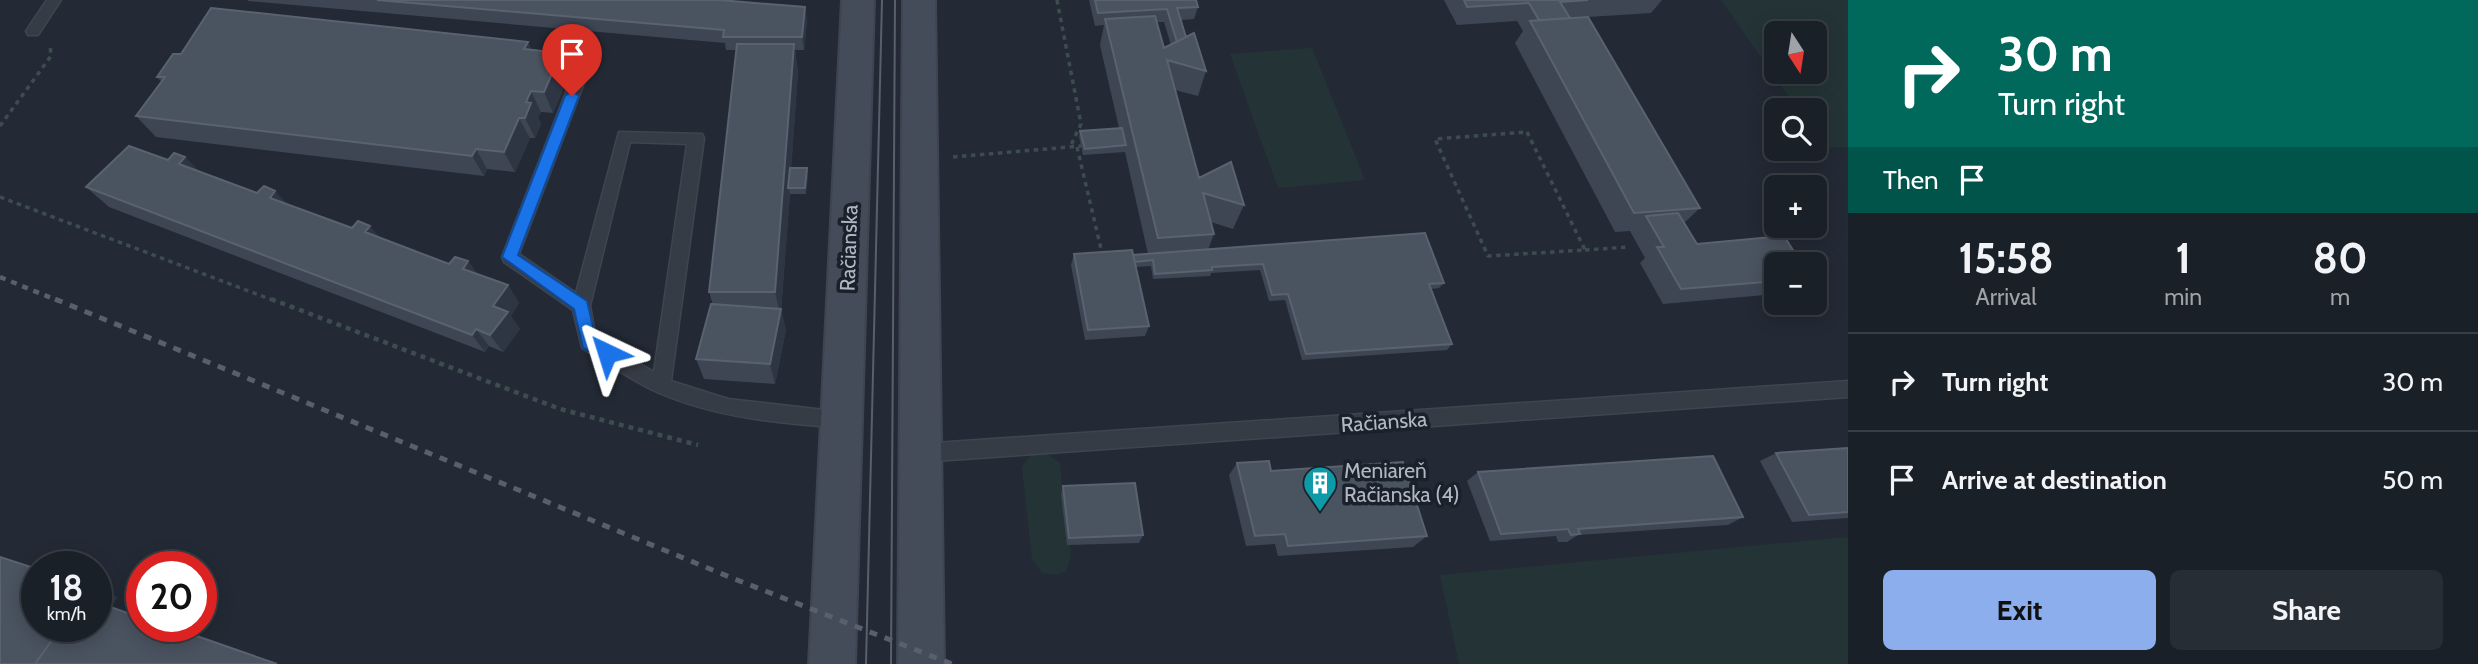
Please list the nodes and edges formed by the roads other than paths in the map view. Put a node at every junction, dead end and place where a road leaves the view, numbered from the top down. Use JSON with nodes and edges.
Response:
{"nodes":[{"id":1,"x":54,"y":0,"type":"edge"},
{"id":2,"x":858,"y":0,"type":"edge"},
{"id":3,"x":919,"y":0,"type":"edge"},
{"id":4,"x":33,"y":31,"type":"road end"},
{"id":5,"x":591,"y":46,"type":"dead end"},
{"id":6,"x":581,"y":306,"type":"junction"},
{"id":7,"x":661,"y":385,"type":"junction"},
{"id":8,"x":1848,"y":389,"type":"edge"},
{"id":9,"x":842,"y":419,"type":"junction"},
{"id":10,"x":920,"y":453,"type":"junction"},
{"id":11,"x":832,"y":664,"type":"edge"},
{"id":12,"x":921,"y":664,"type":"edge"}],
"edges":[{"from":1,"to":4,"type":"lane"},
{"from":2,"to":9,"type":"main road","name":"Račianska"},
{"from":3,"to":10,"type":"main road"},
{"from":5,"to":6,"type":"lane"},
{"from":6,"to":7,"type":"lane"},
{"from":6,"to":7,"type":"lane"},
{"from":7,"to":9,"type":"lane"},
{"from":8,"to":10,"type":"lane","name":"Račianska"},
{"from":9,"to":11,"type":"main road","name":"Račianska"},
{"from":10,"to":12,"type":"main road"}]}
